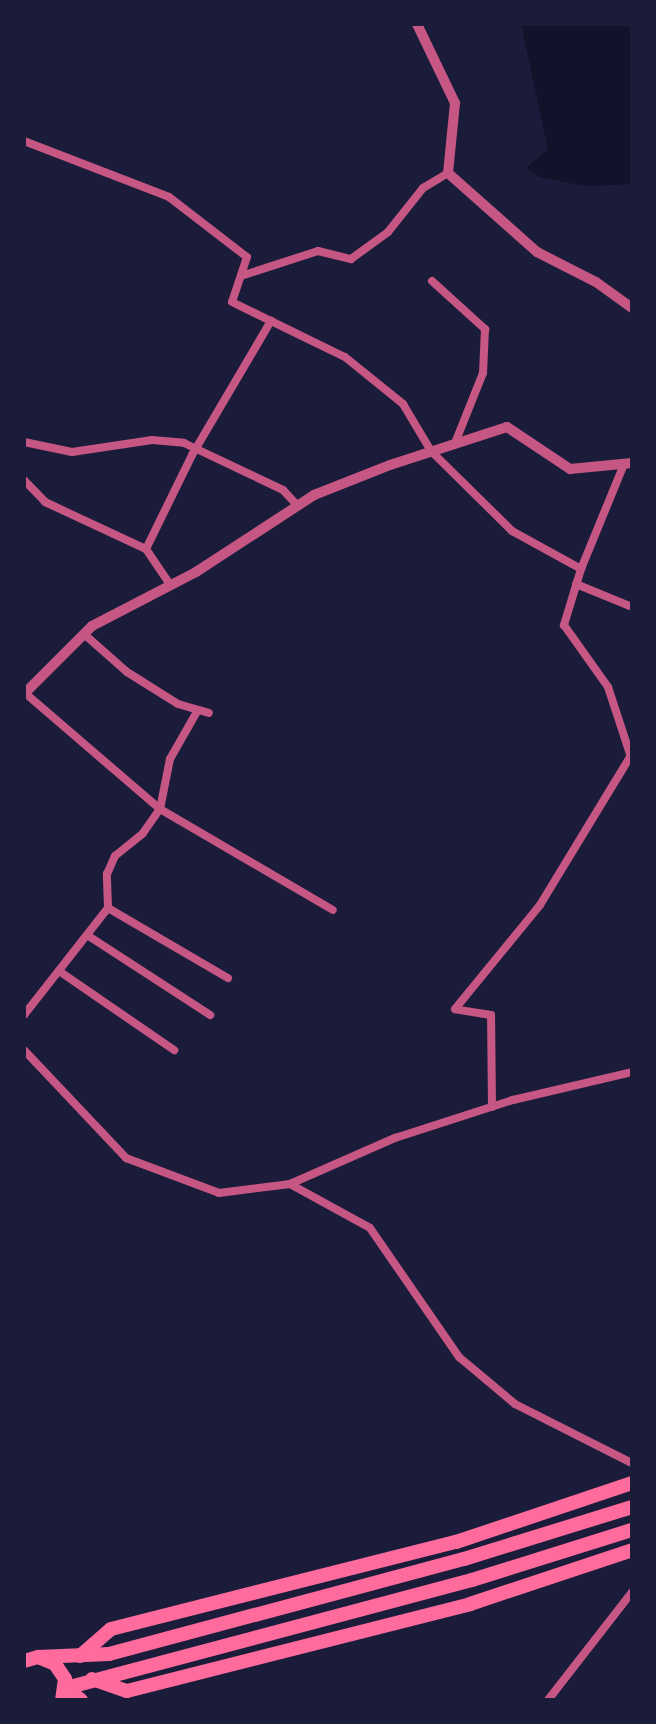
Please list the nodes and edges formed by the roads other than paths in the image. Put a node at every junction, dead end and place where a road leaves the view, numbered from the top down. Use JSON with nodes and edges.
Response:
{"nodes":[{"id":1,"x":417,"y":24,"type":"edge"},
{"id":2,"x":24,"y":141,"type":"edge"},
{"id":3,"x":448,"y":173,"type":"junction"},
{"id":4,"x":241,"y":276,"type":"junction"},
{"id":5,"x":432,"y":281,"type":"dead end"},
{"id":6,"x":632,"y":308,"type":"edge"},
{"id":7,"x":271,"y":321,"type":"junction"},
{"id":8,"x":24,"y":442,"type":"edge"},
{"id":9,"x":455,"y":443,"type":"junction"},
{"id":10,"x":196,"y":447,"type":"junction"},
{"id":11,"x":431,"y":451,"type":"junction"},
{"id":12,"x":628,"y":464,"type":"edge"},
{"id":13,"x":24,"y":480,"type":"edge"},
{"id":14,"x":298,"y":506,"type":"junction"},
{"id":15,"x":146,"y":549,"type":"junction"},
{"id":16,"x":581,"y":569,"type":"junction"},
{"id":17,"x":169,"y":583,"type":"junction"},
{"id":18,"x":576,"y":584,"type":"junction"},
{"id":19,"x":632,"y":607,"type":"edge"},
{"id":20,"x":84,"y":634,"type":"junction"},
{"id":21,"x":24,"y":693,"type":"edge"},
{"id":22,"x":198,"y":710,"type":"junction"},
{"id":23,"x":209,"y":713,"type":"dead end"},
{"id":24,"x":631,"y":758,"type":"edge"},
{"id":25,"x":160,"y":809,"type":"junction"},
{"id":26,"x":108,"y":908,"type":"junction"},
{"id":27,"x":333,"y":910,"type":"dead end"},
{"id":28,"x":87,"y":935,"type":"junction"},
{"id":29,"x":59,"y":971,"type":"junction"},
{"id":30,"x":228,"y":978,"type":"dead end"},
{"id":31,"x":24,"y":1015,"type":"edge"},
{"id":32,"x":210,"y":1015,"type":"dead end"},
{"id":33,"x":174,"y":1050,"type":"dead end"},
{"id":34,"x":25,"y":1053,"type":"edge"},
{"id":35,"x":632,"y":1072,"type":"edge"},
{"id":36,"x":492,"y":1107,"type":"junction"},
{"id":37,"x":290,"y":1184,"type":"junction"},
{"id":38,"x":632,"y":1463,"type":"edge"},
{"id":39,"x":632,"y":1483,"type":"edge"},
{"id":40,"x":632,"y":1507,"type":"edge"},
{"id":41,"x":632,"y":1530,"type":"edge"},
{"id":42,"x":632,"y":1550,"type":"edge"},
{"id":43,"x":632,"y":1592,"type":"edge"},
{"id":44,"x":79,"y":1656,"type":"junction"},
{"id":45,"x":31,"y":1659,"type":"edge"},
{"id":46,"x":92,"y":1679,"type":"junction"},
{"id":47,"x":64,"y":1694,"type":"edge"},
{"id":48,"x":81,"y":1700,"type":"edge"},
{"id":49,"x":548,"y":1700,"type":"edge"}],
"edges":[{"from":1,"to":3,"type":"street"},
{"from":2,"to":4,"type":"street"},
{"from":3,"to":4,"type":"street"},
{"from":3,"to":6,"type":"street"},
{"from":4,"to":7,"type":"street"},
{"from":5,"to":9,"type":"street"},
{"from":7,"to":10,"type":"street"},
{"from":7,"to":11,"type":"street"},
{"from":8,"to":10,"type":"street"},
{"from":9,"to":11,"type":"street"},
{"from":9,"to":12,"type":"street"},
{"from":10,"to":14,"type":"street"},
{"from":10,"to":15,"type":"street"},
{"from":11,"to":14,"type":"street"},
{"from":11,"to":16,"type":"street"},
{"from":12,"to":16,"type":"street"},
{"from":13,"to":15,"type":"street"},
{"from":14,"to":17,"type":"street"},
{"from":15,"to":17,"type":"street"},
{"from":16,"to":18,"type":"street"},
{"from":17,"to":20,"type":"street"},
{"from":18,"to":19,"type":"street"},
{"from":18,"to":24,"type":"street"},
{"from":20,"to":21,"type":"street"},
{"from":20,"to":22,"type":"street"},
{"from":21,"to":25,"type":"street"},
{"from":22,"to":23,"type":"street"},
{"from":22,"to":25,"type":"street"},
{"from":24,"to":36,"type":"street"},
{"from":25,"to":26,"type":"street"},
{"from":25,"to":27,"type":"street"},
{"from":26,"to":28,"type":"street"},
{"from":26,"to":30,"type":"street"},
{"from":28,"to":29,"type":"street"},
{"from":28,"to":32,"type":"street"},
{"from":29,"to":31,"type":"street"},
{"from":29,"to":33,"type":"street"},
{"from":34,"to":37,"type":"street"},
{"from":35,"to":36,"type":"street"},
{"from":36,"to":37,"type":"street"},
{"from":37,"to":38,"type":"street"},
{"from":39,"to":44,"type":"main road"},
{"from":40,"to":44,"type":"main road"},
{"from":41,"to":46,"type":"main road"},
{"from":42,"to":46,"type":"main road"},
{"from":43,"to":49,"type":"street"},
{"from":44,"to":45,"type":"main road"},
{"from":45,"to":47,"type":"main road"},
{"from":46,"to":47,"type":"main road"},
{"from":47,"to":48,"type":"main road"}]}
